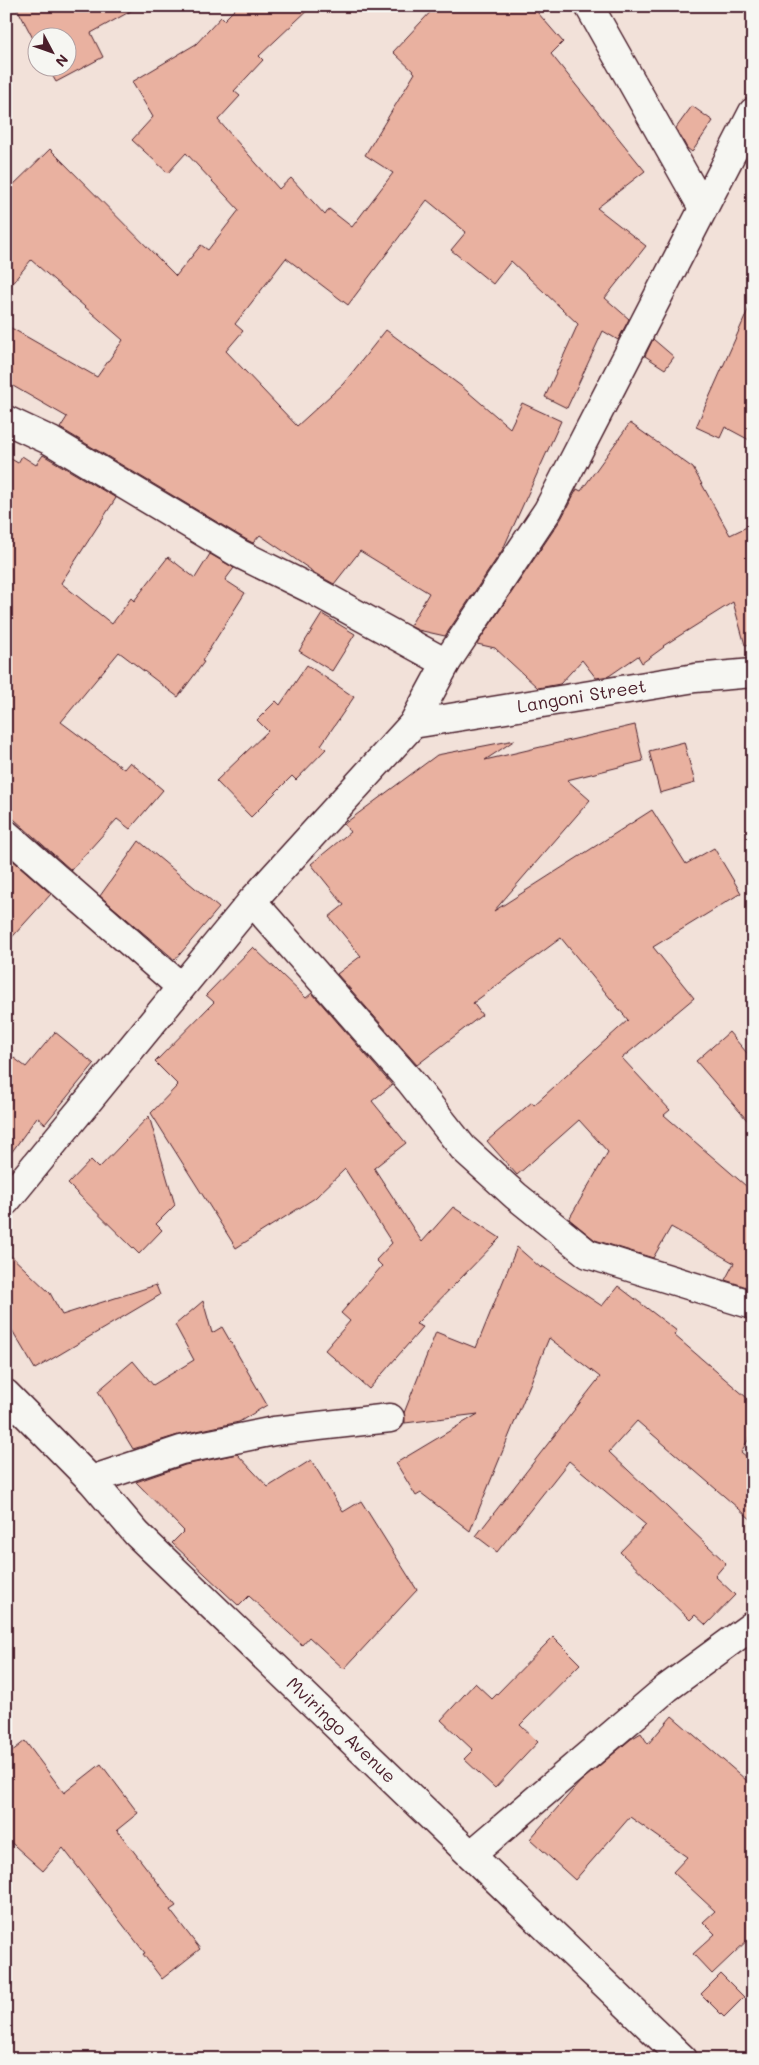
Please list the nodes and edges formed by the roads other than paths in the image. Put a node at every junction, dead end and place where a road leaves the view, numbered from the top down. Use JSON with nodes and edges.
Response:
{"nodes":[{"id":1,"x":589,"y":6,"type":"edge"},
{"id":2,"x":753,"y":112,"type":"edge"},
{"id":3,"x":703,"y":208,"type":"junction"},
{"id":4,"x":6,"y":420,"type":"edge"},
{"id":5,"x":446,"y":663,"type":"junction"},
{"id":6,"x":753,"y":672,"type":"edge"},
{"id":7,"x":413,"y":724,"type":"junction"},
{"id":8,"x":6,"y":834,"type":"edge"},
{"id":9,"x":252,"y":901,"type":"junction"},
{"id":10,"x":181,"y":987,"type":"junction"},
{"id":11,"x":6,"y":1201,"type":"edge"},
{"id":12,"x":753,"y":1305,"type":"edge"},
{"id":13,"x":6,"y":1394,"type":"edge"},
{"id":14,"x":390,"y":1418,"type":"dead end"},
{"id":15,"x":91,"y":1480,"type":"junction"},
{"id":16,"x":753,"y":1625,"type":"edge"},
{"id":17,"x":472,"y":1856,"type":"junction"},
{"id":18,"x":683,"y":2059,"type":"edge"}],
"edges":[{"from":1,"to":3,"type":"street"},
{"from":2,"to":3,"type":"street"},
{"from":3,"to":5,"type":"street"},
{"from":4,"to":5,"type":"street"},
{"from":5,"to":7,"type":"street"},
{"from":6,"to":7,"type":"street","name":"Langoni Street"},
{"from":7,"to":9,"type":"street"},
{"from":8,"to":10,"type":"street"},
{"from":9,"to":10,"type":"street"},
{"from":9,"to":12,"type":"street"},
{"from":10,"to":11,"type":"street"},
{"from":13,"to":15,"type":"street","name":"Mviringo Avenue"},
{"from":14,"to":15,"type":"street"},
{"from":15,"to":17,"type":"street","name":"Mviringo Avenue"},
{"from":16,"to":17,"type":"street"},
{"from":17,"to":18,"type":"street","name":"Mviringo Avenue"}]}
